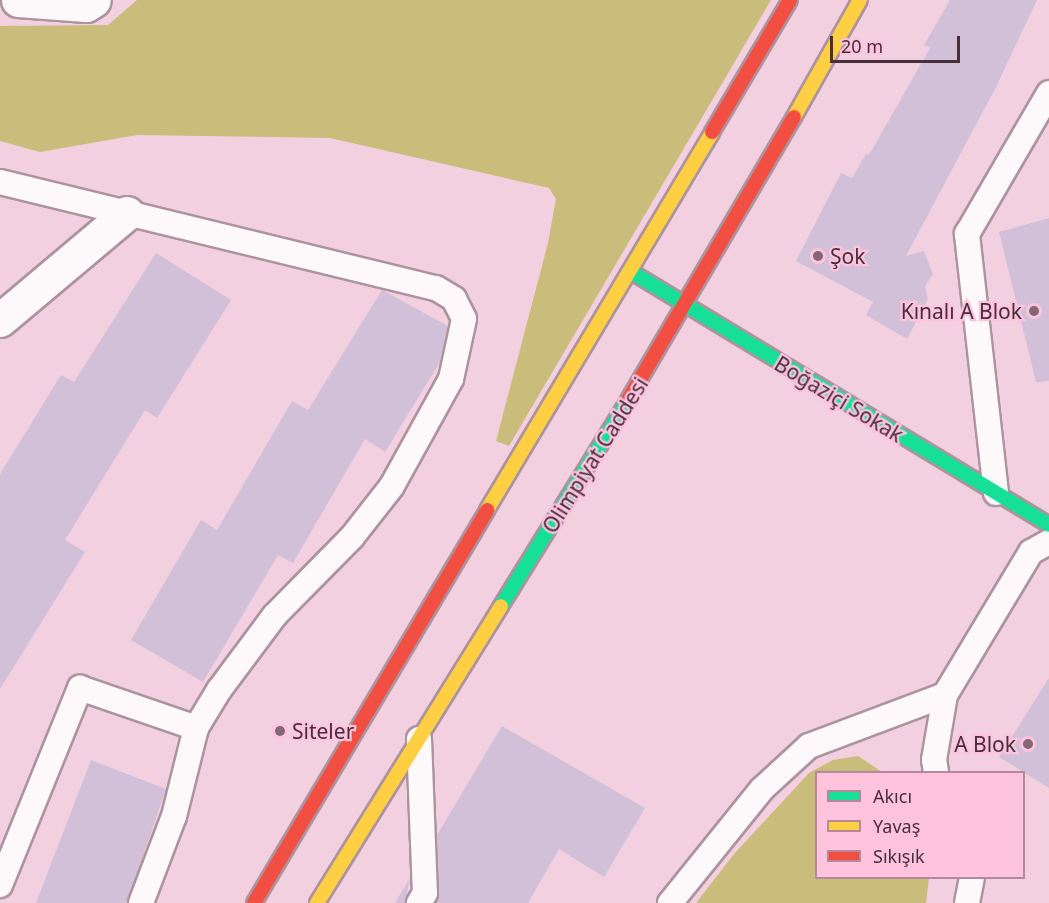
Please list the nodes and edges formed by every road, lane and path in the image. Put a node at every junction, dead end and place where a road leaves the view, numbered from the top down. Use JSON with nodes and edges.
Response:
{"nodes":[{"id":1,"x":18,"y":0,"type":"edge"},
{"id":2,"x":94,"y":0,"type":"edge"},
{"id":3,"x":790,"y":0,"type":"edge"},
{"id":4,"x":860,"y":0,"type":"edge"},
{"id":5,"x":1049,"y":93,"type":"edge"},
{"id":6,"x":0,"y":182,"type":"edge"},
{"id":7,"x":127,"y":213,"type":"junction"},
{"id":8,"x":630,"y":271,"type":"junction"},
{"id":9,"x":686,"y":307,"type":"junction"},
{"id":10,"x":0,"y":320,"type":"edge"},
{"id":11,"x":996,"y":493,"type":"junction"},
{"id":12,"x":1049,"y":525,"type":"edge"},
{"id":13,"x":1049,"y":542,"type":"edge"},
{"id":14,"x":945,"y":695,"type":"junction"},
{"id":15,"x":196,"y":728,"type":"junction"},
{"id":16,"x":419,"y":739,"type":"junction"},
{"id":17,"x":936,"y":771,"type":"edge"},
{"id":18,"x":972,"y":879,"type":"edge"},
{"id":19,"x":0,"y":885,"type":"edge"},
{"id":20,"x":141,"y":903,"type":"edge"},
{"id":21,"x":254,"y":903,"type":"edge"},
{"id":22,"x":317,"y":903,"type":"edge"},
{"id":23,"x":419,"y":903,"type":"edge"},
{"id":24,"x":670,"y":903,"type":"edge"},
{"id":25,"x":967,"y":903,"type":"edge"}],
"edges":[{"from":1,"to":2,"type":"street"},
{"from":3,"to":8,"type":"main road"},
{"from":4,"to":9,"type":"main road","name":"Olimpiyat Caddesi"},
{"from":5,"to":11,"type":"lane"},
{"from":6,"to":7,"type":"lane"},
{"from":7,"to":10,"type":"street"},
{"from":7,"to":15,"type":"lane"},
{"from":8,"to":9,"type":"main road","name":"Boğaziçi Sokak"},
{"from":8,"to":21,"type":"main road"},
{"from":9,"to":11,"type":"main road","name":"Boğaziçi Sokak"},
{"from":9,"to":16,"type":"main road","name":"Olimpiyat Caddesi"},
{"from":11,"to":12,"type":"main road","name":"Boğaziçi Sokak"},
{"from":13,"to":14,"type":"lane"},
{"from":14,"to":17,"type":"lane"},
{"from":14,"to":24,"type":"lane"},
{"from":15,"to":19,"type":"lane"},
{"from":15,"to":20,"type":"lane"},
{"from":16,"to":22,"type":"main road","name":"Olimpiyat Caddesi"},
{"from":16,"to":23,"type":"lane"},
{"from":18,"to":25,"type":"lane"}]}
